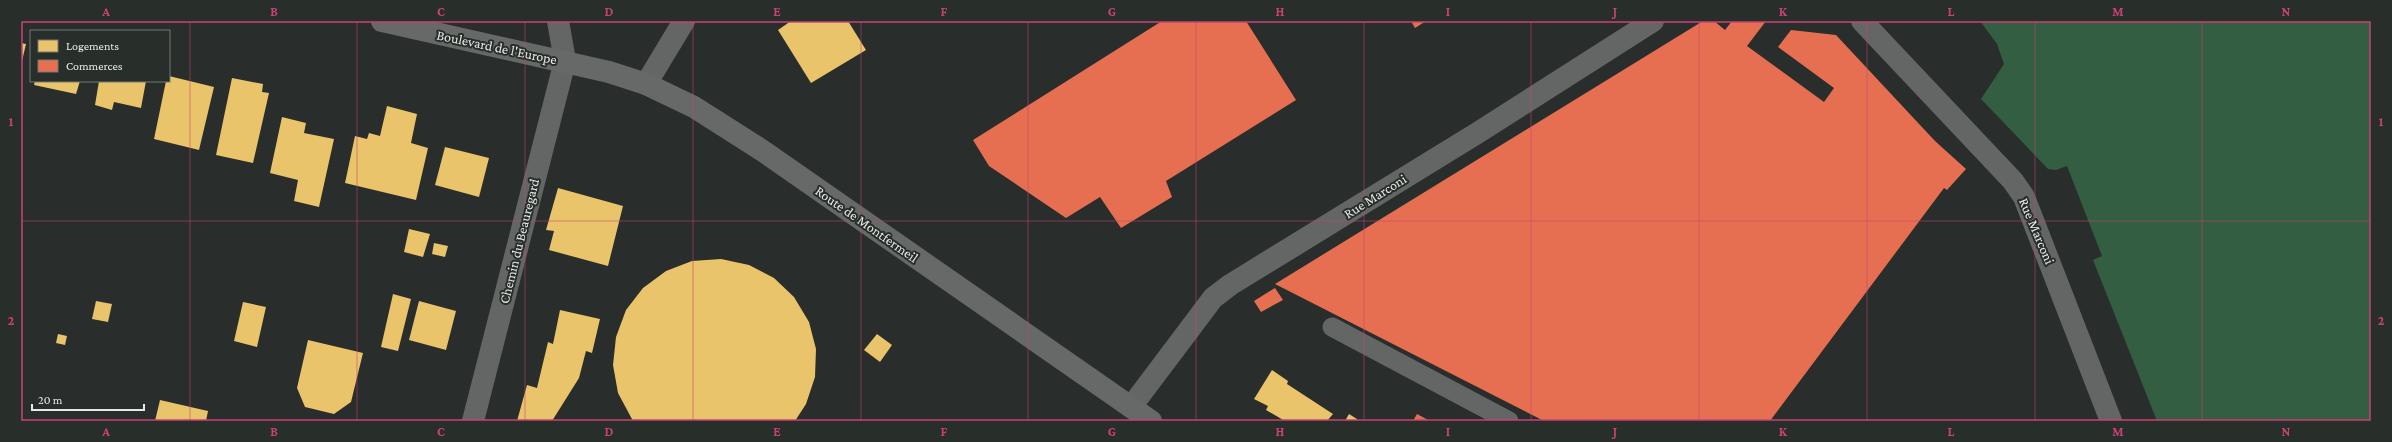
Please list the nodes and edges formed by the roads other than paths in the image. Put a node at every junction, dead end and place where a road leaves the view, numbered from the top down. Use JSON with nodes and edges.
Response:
{"nodes":[{"id":1,"x":382,"y":21,"type":"edge"},
{"id":2,"x":558,"y":21,"type":"edge"},
{"id":3,"x":684,"y":21,"type":"edge"},
{"id":4,"x":1653,"y":21,"type":"edge"},
{"id":5,"x":1862,"y":21,"type":"edge"},
{"id":6,"x":565,"y":61,"type":"junction"},
{"id":7,"x":646,"y":84,"type":"junction"},
{"id":8,"x":1332,"y":328,"type":"dead end"},
{"id":9,"x":1131,"y":407,"type":"junction"},
{"id":10,"x":474,"y":421,"type":"edge"},
{"id":11,"x":1152,"y":421,"type":"edge"},
{"id":12,"x":1509,"y":421,"type":"edge"},
{"id":13,"x":2111,"y":421,"type":"edge"}],
"edges":[{"from":1,"to":6,"type":"main road","name":"Boulevard de l'Europe"},
{"from":2,"to":6,"type":"street"},
{"from":3,"to":7,"type":"street"},
{"from":4,"to":9,"type":"street","name":"Rue Marconi"},
{"from":5,"to":13,"type":"street","name":"Rue Marconi"},
{"from":6,"to":7,"type":"main road","name":"Route de Montfermeil"},
{"from":6,"to":10,"type":"street","name":"Chemin du Beauregard"},
{"from":7,"to":9,"type":"main road","name":"Route de Montfermeil"},
{"from":8,"to":12,"type":"lane"},
{"from":9,"to":11,"type":"main road","name":"Route de Montfermeil"}]}
